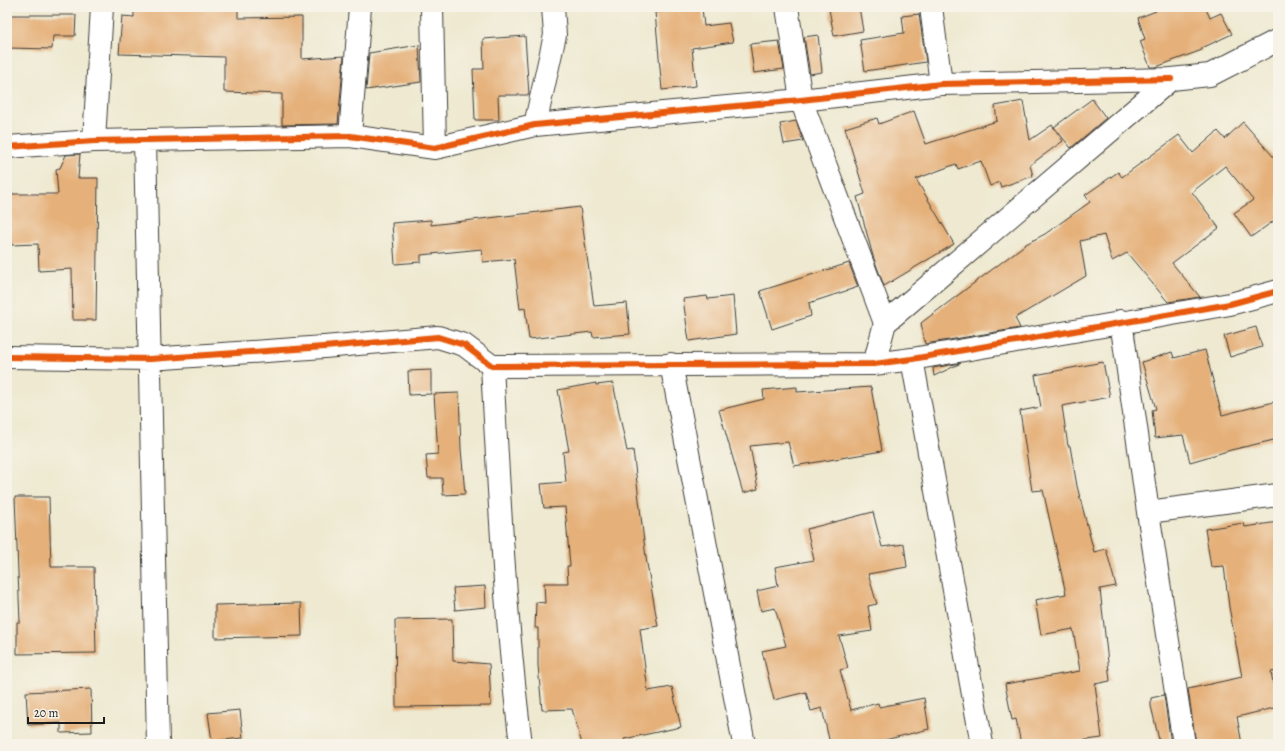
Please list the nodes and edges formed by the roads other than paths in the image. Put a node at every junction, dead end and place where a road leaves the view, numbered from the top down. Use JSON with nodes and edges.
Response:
{"nodes":[{"id":1,"x":102,"y":7,"type":"edge"},
{"id":2,"x":360,"y":7,"type":"edge"},
{"id":3,"x":432,"y":7,"type":"edge"},
{"id":4,"x":553,"y":7,"type":"edge"},
{"id":5,"x":787,"y":7,"type":"edge"},
{"id":6,"x":931,"y":7,"type":"edge"},
{"id":7,"x":1278,"y":40,"type":"edge"},
{"id":8,"x":1171,"y":78,"type":"junction"},
{"id":9,"x":941,"y":84,"type":"junction"},
{"id":10,"x":801,"y":100,"type":"junction"},
{"id":11,"x":535,"y":125,"type":"junction"},
{"id":12,"x":350,"y":136,"type":"junction"},
{"id":13,"x":145,"y":140,"type":"junction"},
{"id":14,"x":94,"y":141,"type":"junction"},
{"id":15,"x":7,"y":147,"type":"edge"},
{"id":16,"x":436,"y":148,"type":"junction"},
{"id":17,"x":1278,"y":291,"type":"edge"},
{"id":18,"x":1122,"y":321,"type":"junction"},
{"id":19,"x":885,"y":323,"type":"junction"},
{"id":20,"x":7,"y":357,"type":"edge"},
{"id":21,"x":150,"y":359,"type":"junction"},
{"id":22,"x":912,"y":359,"type":"junction"},
{"id":23,"x":671,"y":364,"type":"junction"},
{"id":24,"x":874,"y":364,"type":"junction"},
{"id":25,"x":492,"y":366,"type":"junction"},
{"id":26,"x":1278,"y":495,"type":"edge"},
{"id":27,"x":1148,"y":512,"type":"junction"},
{"id":28,"x":158,"y":744,"type":"edge"},
{"id":29,"x":522,"y":744,"type":"edge"},
{"id":30,"x":744,"y":744,"type":"edge"},
{"id":31,"x":982,"y":744,"type":"edge"},
{"id":32,"x":1184,"y":744,"type":"edge"}],
"edges":[{"from":1,"to":14,"type":"street"},
{"from":2,"to":12,"type":"street"},
{"from":3,"to":16,"type":"street"},
{"from":4,"to":11,"type":"street"},
{"from":5,"to":10,"type":"street"},
{"from":6,"to":9,"type":"street"},
{"from":7,"to":8,"type":"street"},
{"from":8,"to":9,"type":"street"},
{"from":8,"to":19,"type":"street"},
{"from":9,"to":10,"type":"street"},
{"from":10,"to":11,"type":"street"},
{"from":10,"to":19,"type":"street"},
{"from":11,"to":16,"type":"street"},
{"from":12,"to":13,"type":"street"},
{"from":12,"to":16,"type":"street"},
{"from":13,"to":14,"type":"street"},
{"from":13,"to":21,"type":"street"},
{"from":14,"to":15,"type":"street"},
{"from":17,"to":18,"type":"street"},
{"from":18,"to":22,"type":"street"},
{"from":18,"to":27,"type":"street"},
{"from":19,"to":24,"type":"street"},
{"from":20,"to":21,"type":"street"},
{"from":21,"to":25,"type":"street"},
{"from":21,"to":28,"type":"street"},
{"from":22,"to":24,"type":"street"},
{"from":22,"to":31,"type":"street"},
{"from":23,"to":24,"type":"street"},
{"from":23,"to":25,"type":"street"},
{"from":23,"to":30,"type":"street"},
{"from":25,"to":29,"type":"street"},
{"from":26,"to":27,"type":"street"},
{"from":27,"to":32,"type":"street"}]}
